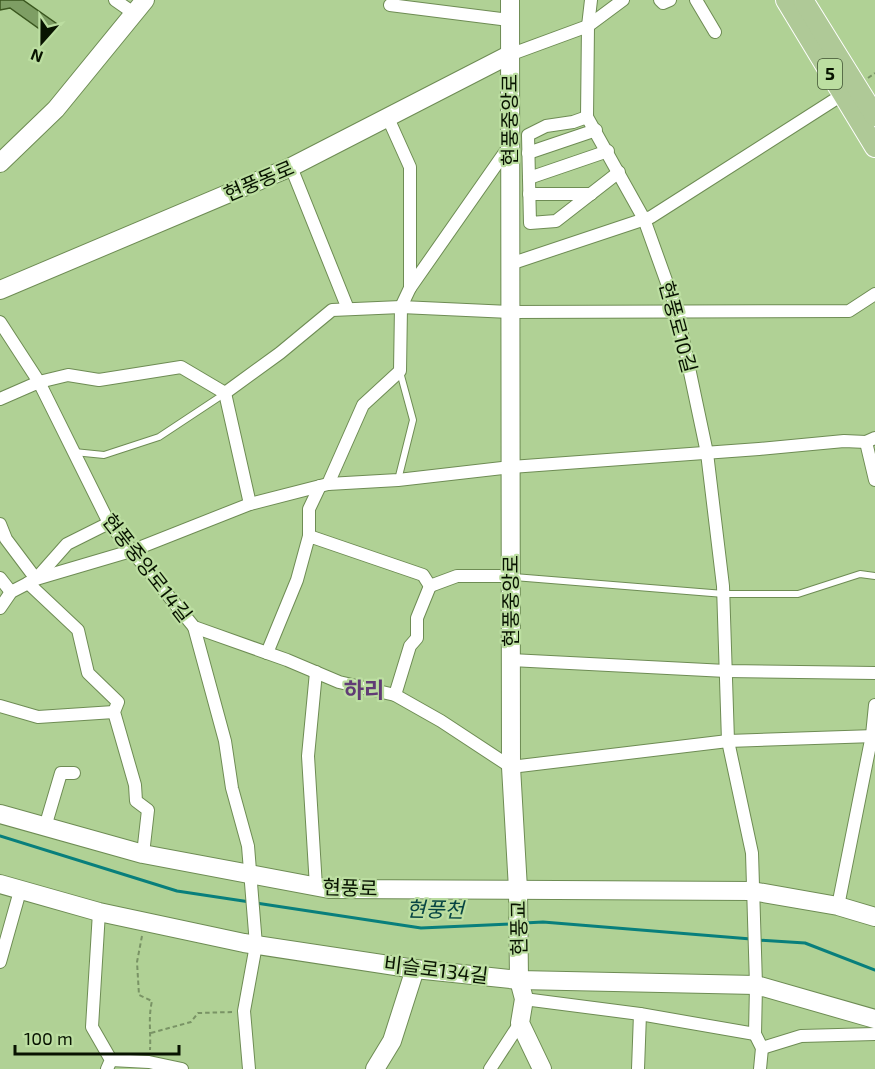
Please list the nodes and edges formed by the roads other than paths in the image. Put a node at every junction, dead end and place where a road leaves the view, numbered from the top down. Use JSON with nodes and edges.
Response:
{"nodes":[{"id":1,"x":115,"y":0,"type":"edge"},
{"id":2,"x":510,"y":0,"type":"edge"},
{"id":3,"x":591,"y":0,"type":"edge"},
{"id":4,"x":623,"y":0,"type":"edge"},
{"id":5,"x":660,"y":0,"type":"edge"},
{"id":6,"x":670,"y":0,"type":"edge"},
{"id":7,"x":696,"y":0,"type":"edge"},
{"id":8,"x":786,"y":0,"type":"edge"},
{"id":9,"x":803,"y":0,"type":"edge"},
{"id":10,"x":390,"y":4,"type":"dead end"},
{"id":11,"x":140,"y":7,"type":"edge"},
{"id":12,"x":509,"y":20,"type":"junction"},
{"id":13,"x":588,"y":26,"type":"junction"},
{"id":14,"x":715,"y":32,"type":"dead end"},
{"id":15,"x":509,"y":55,"type":"junction"},
{"id":16,"x":842,"y":95,"type":"junction"},
{"id":17,"x":875,"y":116,"type":"edge"},
{"id":18,"x":587,"y":117,"type":"junction"},
{"id":19,"x":388,"y":118,"type":"junction"},
{"id":20,"x":596,"y":130,"type":"junction"},
{"id":21,"x":510,"y":145,"type":"junction"},
{"id":22,"x":875,"y":147,"type":"edge"},
{"id":23,"x":608,"y":152,"type":"junction"},
{"id":24,"x":528,"y":153,"type":"junction"},
{"id":25,"x":0,"y":163,"type":"edge"},
{"id":26,"x":291,"y":167,"type":"junction"},
{"id":27,"x":619,"y":172,"type":"junction"},
{"id":28,"x":529,"y":178,"type":"junction"},
{"id":29,"x":529,"y":194,"type":"junction"},
{"id":30,"x":591,"y":194,"type":"junction"},
{"id":31,"x":644,"y":219,"type":"junction"},
{"id":32,"x":510,"y":264,"type":"junction"},
{"id":33,"x":410,"y":288,"type":"junction"},
{"id":34,"x":0,"y":290,"type":"edge"},
{"id":35,"x":875,"y":294,"type":"edge"},
{"id":36,"x":401,"y":307,"type":"junction"},
{"id":37,"x":348,"y":309,"type":"junction"},
{"id":38,"x":677,"y":311,"type":"junction"},
{"id":39,"x":510,"y":312,"type":"junction"},
{"id":40,"x":0,"y":322,"type":"edge"},
{"id":41,"x":400,"y":371,"type":"junction"},
{"id":42,"x":39,"y":382,"type":"junction"},
{"id":43,"x":225,"y":393,"type":"junction"},
{"id":44,"x":0,"y":399,"type":"edge"},
{"id":45,"x":870,"y":440,"type":"edge"},
{"id":46,"x":74,"y":452,"type":"junction"},
{"id":47,"x":707,"y":453,"type":"junction"},
{"id":48,"x":510,"y":467,"type":"junction"},
{"id":49,"x":398,"y":480,"type":"junction"},
{"id":50,"x":875,"y":480,"type":"edge"},
{"id":51,"x":324,"y":485,"type":"junction"},
{"id":52,"x":250,"y":504,"type":"junction"},
{"id":53,"x":109,"y":523,"type":"junction"},
{"id":54,"x":0,"y":524,"type":"edge"},
{"id":55,"x":309,"y":536,"type":"junction"},
{"id":56,"x":5,"y":546,"type":"edge"},
{"id":57,"x":131,"y":551,"type":"junction"},
{"id":58,"x":511,"y":576,"type":"junction"},
{"id":59,"x":875,"y":576,"type":"edge"},
{"id":60,"x":0,"y":578,"type":"edge"},
{"id":61,"x":32,"y":581,"type":"junction"},
{"id":62,"x":430,"y":586,"type":"junction"},
{"id":63,"x":11,"y":592,"type":"junction"},
{"id":64,"x":724,"y":594,"type":"junction"},
{"id":65,"x":0,"y":608,"type":"edge"},
{"id":66,"x":194,"y":627,"type":"junction"},
{"id":67,"x":267,"y":653,"type":"junction"},
{"id":68,"x":511,"y":660,"type":"junction"},
{"id":69,"x":726,"y":671,"type":"junction"},
{"id":70,"x":316,"y":672,"type":"junction"},
{"id":71,"x":875,"y":673,"type":"edge"},
{"id":72,"x":394,"y":695,"type":"junction"},
{"id":73,"x":875,"y":705,"type":"edge"},
{"id":74,"x":0,"y":706,"type":"edge"},
{"id":75,"x":114,"y":712,"type":"junction"},
{"id":76,"x":873,"y":735,"type":"edge"},
{"id":77,"x":728,"y":741,"type":"junction"},
{"id":78,"x":511,"y":767,"type":"junction"},
{"id":79,"x":74,"y":772,"type":"dead end"},
{"id":80,"x":0,"y":814,"type":"edge"},
{"id":81,"x":45,"y":827,"type":"junction"},
{"id":82,"x":143,"y":854,"type":"junction"},
{"id":83,"x":251,"y":874,"type":"junction"},
{"id":84,"x":0,"y":884,"type":"edge"},
{"id":85,"x":316,"y":887,"type":"junction"},
{"id":86,"x":518,"y":889,"type":"junction"},
{"id":87,"x":20,"y":891,"type":"junction"},
{"id":88,"x":752,"y":891,"type":"junction"},
{"id":89,"x":838,"y":906,"type":"junction"},
{"id":90,"x":99,"y":912,"type":"junction"},
{"id":91,"x":875,"y":918,"type":"edge"},
{"id":92,"x":256,"y":945,"type":"junction"},
{"id":93,"x":0,"y":962,"type":"edge"},
{"id":94,"x":415,"y":969,"type":"junction"},
{"id":95,"x":519,"y":974,"type":"junction"},
{"id":96,"x":756,"y":984,"type":"junction"},
{"id":97,"x":524,"y":999,"type":"junction"},
{"id":98,"x":640,"y":1014,"type":"junction"},
{"id":99,"x":875,"y":1019,"type":"edge"},
{"id":100,"x":520,"y":1023,"type":"junction"},
{"id":101,"x":875,"y":1034,"type":"edge"},
{"id":102,"x":755,"y":1035,"type":"junction"},
{"id":103,"x":762,"y":1048,"type":"junction"},
{"id":104,"x":109,"y":1064,"type":"edge"},
{"id":105,"x":182,"y":1069,"type":"edge"},
{"id":106,"x":249,"y":1069,"type":"edge"},
{"id":107,"x":375,"y":1069,"type":"edge"},
{"id":108,"x":490,"y":1069,"type":"edge"},
{"id":109,"x":542,"y":1069,"type":"edge"},
{"id":110,"x":638,"y":1069,"type":"edge"},
{"id":111,"x":760,"y":1069,"type":"edge"}],
"edges":[{"from":1,"to":11,"type":"street"},
{"from":2,"to":12,"type":"street","name":"현풍중앙로"},
{"from":3,"to":13,"type":"street"},
{"from":4,"to":13,"type":"street"},
{"from":5,"to":6,"type":"street"},
{"from":7,"to":14,"type":"street"},
{"from":8,"to":16,"type":"main road","number":"5"},
{"from":9,"to":17,"type":"main road","number":"5"},
{"from":10,"to":12,"type":"street"},
{"from":11,"to":25,"type":"street"},
{"from":12,"to":15,"type":"street","name":"현풍중앙로"},
{"from":13,"to":15,"type":"street"},
{"from":13,"to":18,"type":"street"},
{"from":15,"to":19,"type":"street","name":"현풍동로"},
{"from":15,"to":21,"type":"street","name":"현풍중앙로"},
{"from":16,"to":22,"type":"main road","number":"5"},
{"from":16,"to":31,"type":"street"},
{"from":18,"to":20,"type":"street","name":"현풍로10길"},
{"from":18,"to":24,"type":"street"},
{"from":19,"to":26,"type":"street","name":"현풍동로"},
{"from":19,"to":33,"type":"street"},
{"from":20,"to":23,"type":"street","name":"현풍로10길"},
{"from":20,"to":24,"type":"street"},
{"from":21,"to":32,"type":"street","name":"현풍중앙로"},
{"from":21,"to":33,"type":"street"},
{"from":23,"to":27,"type":"street","name":"현풍로10길"},
{"from":23,"to":28,"type":"street"},
{"from":24,"to":28,"type":"street"},
{"from":26,"to":34,"type":"street","name":"현풍동로"},
{"from":26,"to":37,"type":"street"},
{"from":27,"to":30,"type":"street"},
{"from":27,"to":31,"type":"street","name":"현풍로10길"},
{"from":28,"to":29,"type":"street"},
{"from":29,"to":30,"type":"street"},
{"from":29,"to":30,"type":"street"},
{"from":31,"to":32,"type":"street"},
{"from":31,"to":38,"type":"street","name":"현풍로10길"},
{"from":32,"to":39,"type":"street","name":"현풍중앙로"},
{"from":33,"to":36,"type":"street"},
{"from":35,"to":38,"type":"street"},
{"from":36,"to":37,"type":"street"},
{"from":36,"to":39,"type":"street"},
{"from":36,"to":41,"type":"street"},
{"from":37,"to":43,"type":"street"},
{"from":38,"to":39,"type":"street"},
{"from":38,"to":47,"type":"street","name":"현풍로10길"},
{"from":39,"to":48,"type":"street","name":"현풍중앙로"},
{"from":40,"to":42,"type":"street","name":"현풍중앙로14길"},
{"from":41,"to":49,"type":"lane"},
{"from":41,"to":51,"type":"street"},
{"from":42,"to":43,"type":"street"},
{"from":42,"to":44,"type":"street"},
{"from":42,"to":46,"type":"street","name":"현풍중앙로14길"},
{"from":43,"to":46,"type":"lane"},
{"from":43,"to":52,"type":"street"},
{"from":45,"to":47,"type":"street"},
{"from":45,"to":50,"type":"street"},
{"from":46,"to":53,"type":"street","name":"현풍중앙로14길"},
{"from":47,"to":48,"type":"street"},
{"from":47,"to":64,"type":"street","name":"현풍로10길"},
{"from":48,"to":49,"type":"street"},
{"from":48,"to":58,"type":"street","name":"현풍중앙로"},
{"from":49,"to":51,"type":"street"},
{"from":51,"to":52,"type":"street"},
{"from":51,"to":55,"type":"street"},
{"from":52,"to":57,"type":"street"},
{"from":53,"to":57,"type":"street","name":"현풍중앙로14길"},
{"from":53,"to":61,"type":"street"},
{"from":54,"to":56,"type":"street"},
{"from":55,"to":62,"type":"street"},
{"from":55,"to":67,"type":"street"},
{"from":56,"to":61,"type":"street"},
{"from":57,"to":61,"type":"street"},
{"from":57,"to":66,"type":"street","name":"현풍중앙로14길"},
{"from":58,"to":62,"type":"street"},
{"from":58,"to":64,"type":"lane"},
{"from":58,"to":68,"type":"street","name":"현풍중앙로"},
{"from":59,"to":64,"type":"lane"},
{"from":60,"to":63,"type":"street"},
{"from":61,"to":63,"type":"street"},
{"from":61,"to":75,"type":"street"},
{"from":62,"to":72,"type":"street"},
{"from":63,"to":65,"type":"street"},
{"from":64,"to":69,"type":"street","name":"현풍로10길"},
{"from":66,"to":67,"type":"street","name":"현풍중앙로14길"},
{"from":66,"to":83,"type":"street"},
{"from":67,"to":70,"type":"street","name":"현풍중앙로14길"},
{"from":68,"to":69,"type":"street"},
{"from":68,"to":78,"type":"street","name":"현풍중앙로"},
{"from":69,"to":71,"type":"street"},
{"from":69,"to":77,"type":"street","name":"현풍로10길"},
{"from":70,"to":72,"type":"street","name":"현풍중앙로14길"},
{"from":70,"to":85,"type":"street"},
{"from":72,"to":78,"type":"street","name":"현풍중앙로14길"},
{"from":73,"to":76,"type":"street"},
{"from":74,"to":75,"type":"street"},
{"from":75,"to":82,"type":"street"},
{"from":76,"to":77,"type":"street"},
{"from":76,"to":89,"type":"street"},
{"from":77,"to":78,"type":"street"},
{"from":77,"to":88,"type":"street","name":"현풍로10길"},
{"from":78,"to":86,"type":"street","name":"현풍중앙로"},
{"from":79,"to":81,"type":"street"},
{"from":80,"to":81,"type":"street","name":"현풍로"},
{"from":81,"to":82,"type":"street","name":"현풍로"},
{"from":82,"to":83,"type":"street","name":"현풍로"},
{"from":83,"to":85,"type":"street","name":"현풍로"},
{"from":83,"to":92,"type":"street"},
{"from":84,"to":87,"type":"street","name":"비슬로134길"},
{"from":85,"to":86,"type":"street","name":"현풍로"},
{"from":86,"to":88,"type":"street","name":"현풍로"},
{"from":86,"to":95,"type":"street","name":"현풍교"},
{"from":87,"to":90,"type":"street","name":"비슬로134길"},
{"from":87,"to":93,"type":"street"},
{"from":88,"to":89,"type":"street","name":"현풍로"},
{"from":88,"to":96,"type":"street","name":"현풍로10길"},
{"from":89,"to":91,"type":"street","name":"현풍로"},
{"from":90,"to":92,"type":"street","name":"비슬로134길"},
{"from":90,"to":104,"type":"street"},
{"from":92,"to":94,"type":"street","name":"비슬로134길"},
{"from":92,"to":106,"type":"street"},
{"from":94,"to":95,"type":"street","name":"비슬로134길"},
{"from":94,"to":107,"type":"street"},
{"from":95,"to":96,"type":"street","name":"비슬로134길"},
{"from":95,"to":97,"type":"street"},
{"from":96,"to":99,"type":"street","name":"비슬로134길"},
{"from":96,"to":102,"type":"street","name":"현풍로10길"},
{"from":97,"to":98,"type":"street"},
{"from":97,"to":100,"type":"street"},
{"from":98,"to":102,"type":"street"},
{"from":98,"to":110,"type":"street"},
{"from":100,"to":108,"type":"street"},
{"from":100,"to":109,"type":"street"},
{"from":101,"to":103,"type":"street"},
{"from":102,"to":103,"type":"street"},
{"from":103,"to":111,"type":"street"},
{"from":104,"to":105,"type":"street"}]}
